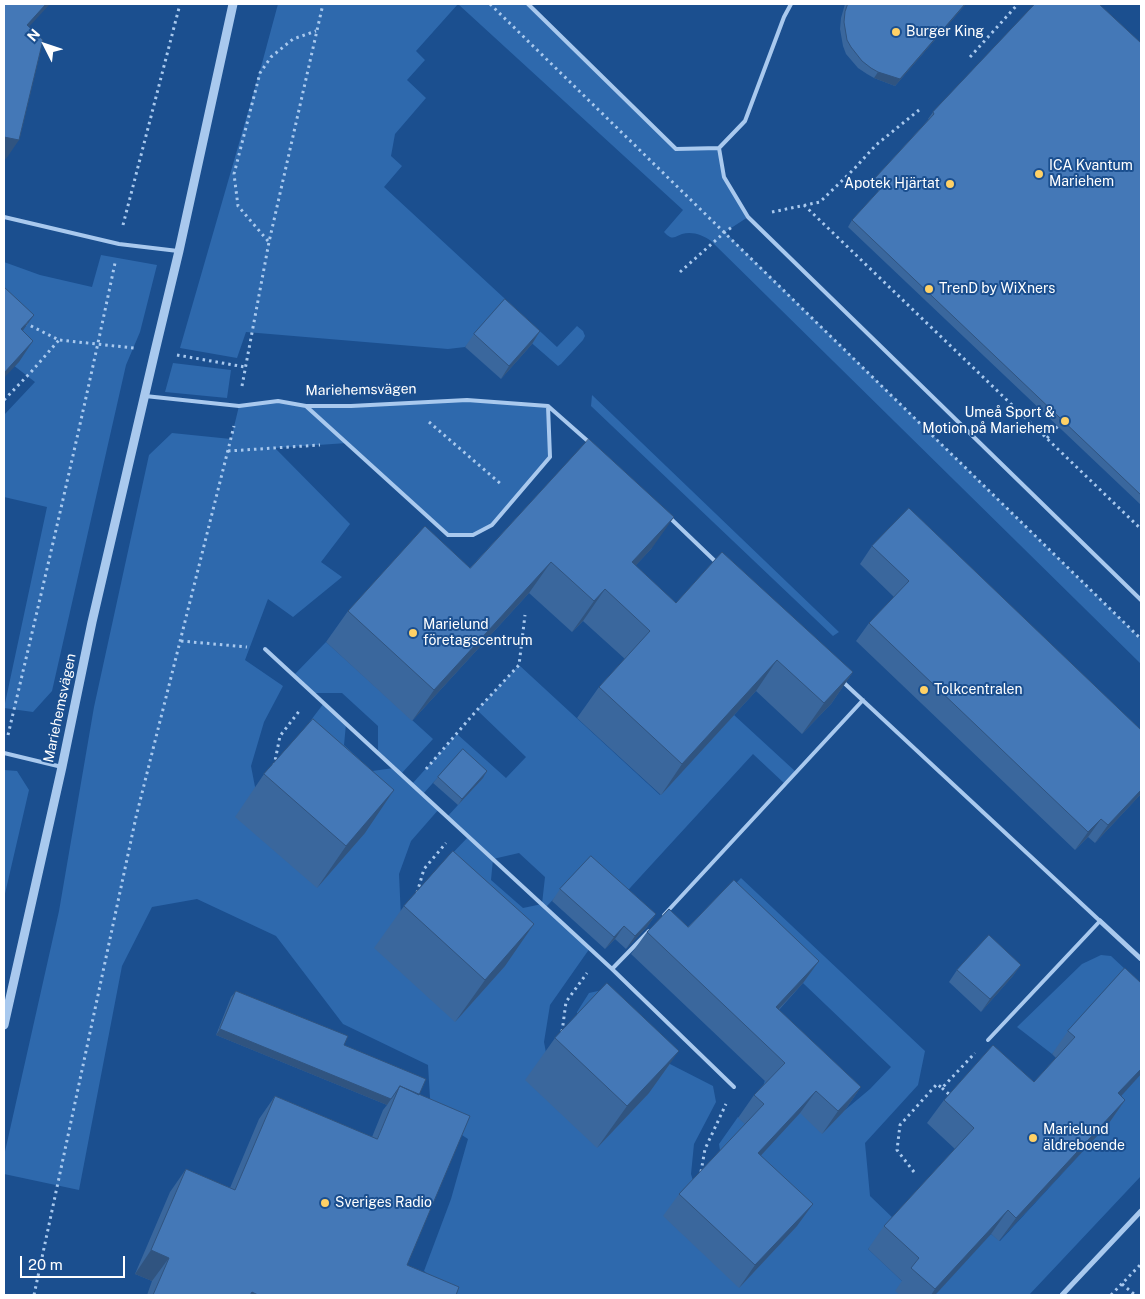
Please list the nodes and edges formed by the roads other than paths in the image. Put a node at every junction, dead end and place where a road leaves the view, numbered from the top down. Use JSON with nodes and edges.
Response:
{"nodes":[{"id":1,"x":233,"y":4,"type":"edge"},
{"id":2,"x":528,"y":4,"type":"edge"},
{"id":3,"x":791,"y":4,"type":"edge"},
{"id":4,"x":719,"y":148,"type":"junction"},
{"id":5,"x":4,"y":217,"type":"edge"},
{"id":6,"x":179,"y":251,"type":"junction"},
{"id":7,"x":144,"y":396,"type":"junction"},
{"id":8,"x":306,"y":406,"type":"junction"},
{"id":9,"x":548,"y":406,"type":"junction"},
{"id":10,"x":592,"y":446,"type":"edge"},
{"id":11,"x":664,"y":512,"type":"edge"},
{"id":12,"x":720,"y":566,"type":"edge"},
{"id":13,"x":1141,"y":600,"type":"edge"},
{"id":14,"x":265,"y":649,"type":"road end"},
{"id":15,"x":841,"y":680,"type":"edge"},
{"id":16,"x":863,"y":700,"type":"junction"},
{"id":17,"x":4,"y":753,"type":"edge"},
{"id":18,"x":62,"y":767,"type":"junction"},
{"id":19,"x":661,"y":918,"type":"edge"},
{"id":20,"x":1100,"y":921,"type":"junction"},
{"id":21,"x":650,"y":929,"type":"edge"},
{"id":22,"x":1141,"y":959,"type":"edge"},
{"id":23,"x":612,"y":969,"type":"junction"},
{"id":24,"x":4,"y":1025,"type":"edge"},
{"id":25,"x":988,"y":1040,"type":"road end"},
{"id":26,"x":734,"y":1087,"type":"road end"},
{"id":27,"x":1141,"y":1211,"type":"edge"},
{"id":28,"x":1062,"y":1295,"type":"edge"}],
"edges":[{"from":1,"to":6,"type":"street","name":"Mariehemsvägen"},
{"from":2,"to":4,"type":"lane"},
{"from":3,"to":4,"type":"lane"},
{"from":4,"to":13,"type":"lane"},
{"from":5,"to":6,"type":"lane"},
{"from":6,"to":7,"type":"street","name":"Mariehemsvägen"},
{"from":7,"to":8,"type":"lane","name":"Mariehemsvägen"},
{"from":7,"to":18,"type":"street","name":"Mariehemsvägen"},
{"from":8,"to":9,"type":"lane","name":"Mariehemsvägen"},
{"from":8,"to":9,"type":"lane"},
{"from":9,"to":10,"type":"lane"},
{"from":11,"to":12,"type":"lane"},
{"from":14,"to":23,"type":"lane"},
{"from":15,"to":16,"type":"lane"},
{"from":16,"to":19,"type":"lane"},
{"from":16,"to":20,"type":"lane"},
{"from":17,"to":18,"type":"lane"},
{"from":18,"to":24,"type":"street","name":"Mariehemsvägen"},
{"from":20,"to":22,"type":"street"},
{"from":20,"to":25,"type":"lane"},
{"from":21,"to":23,"type":"lane"},
{"from":23,"to":26,"type":"lane"},
{"from":27,"to":28,"type":"street"}]}
